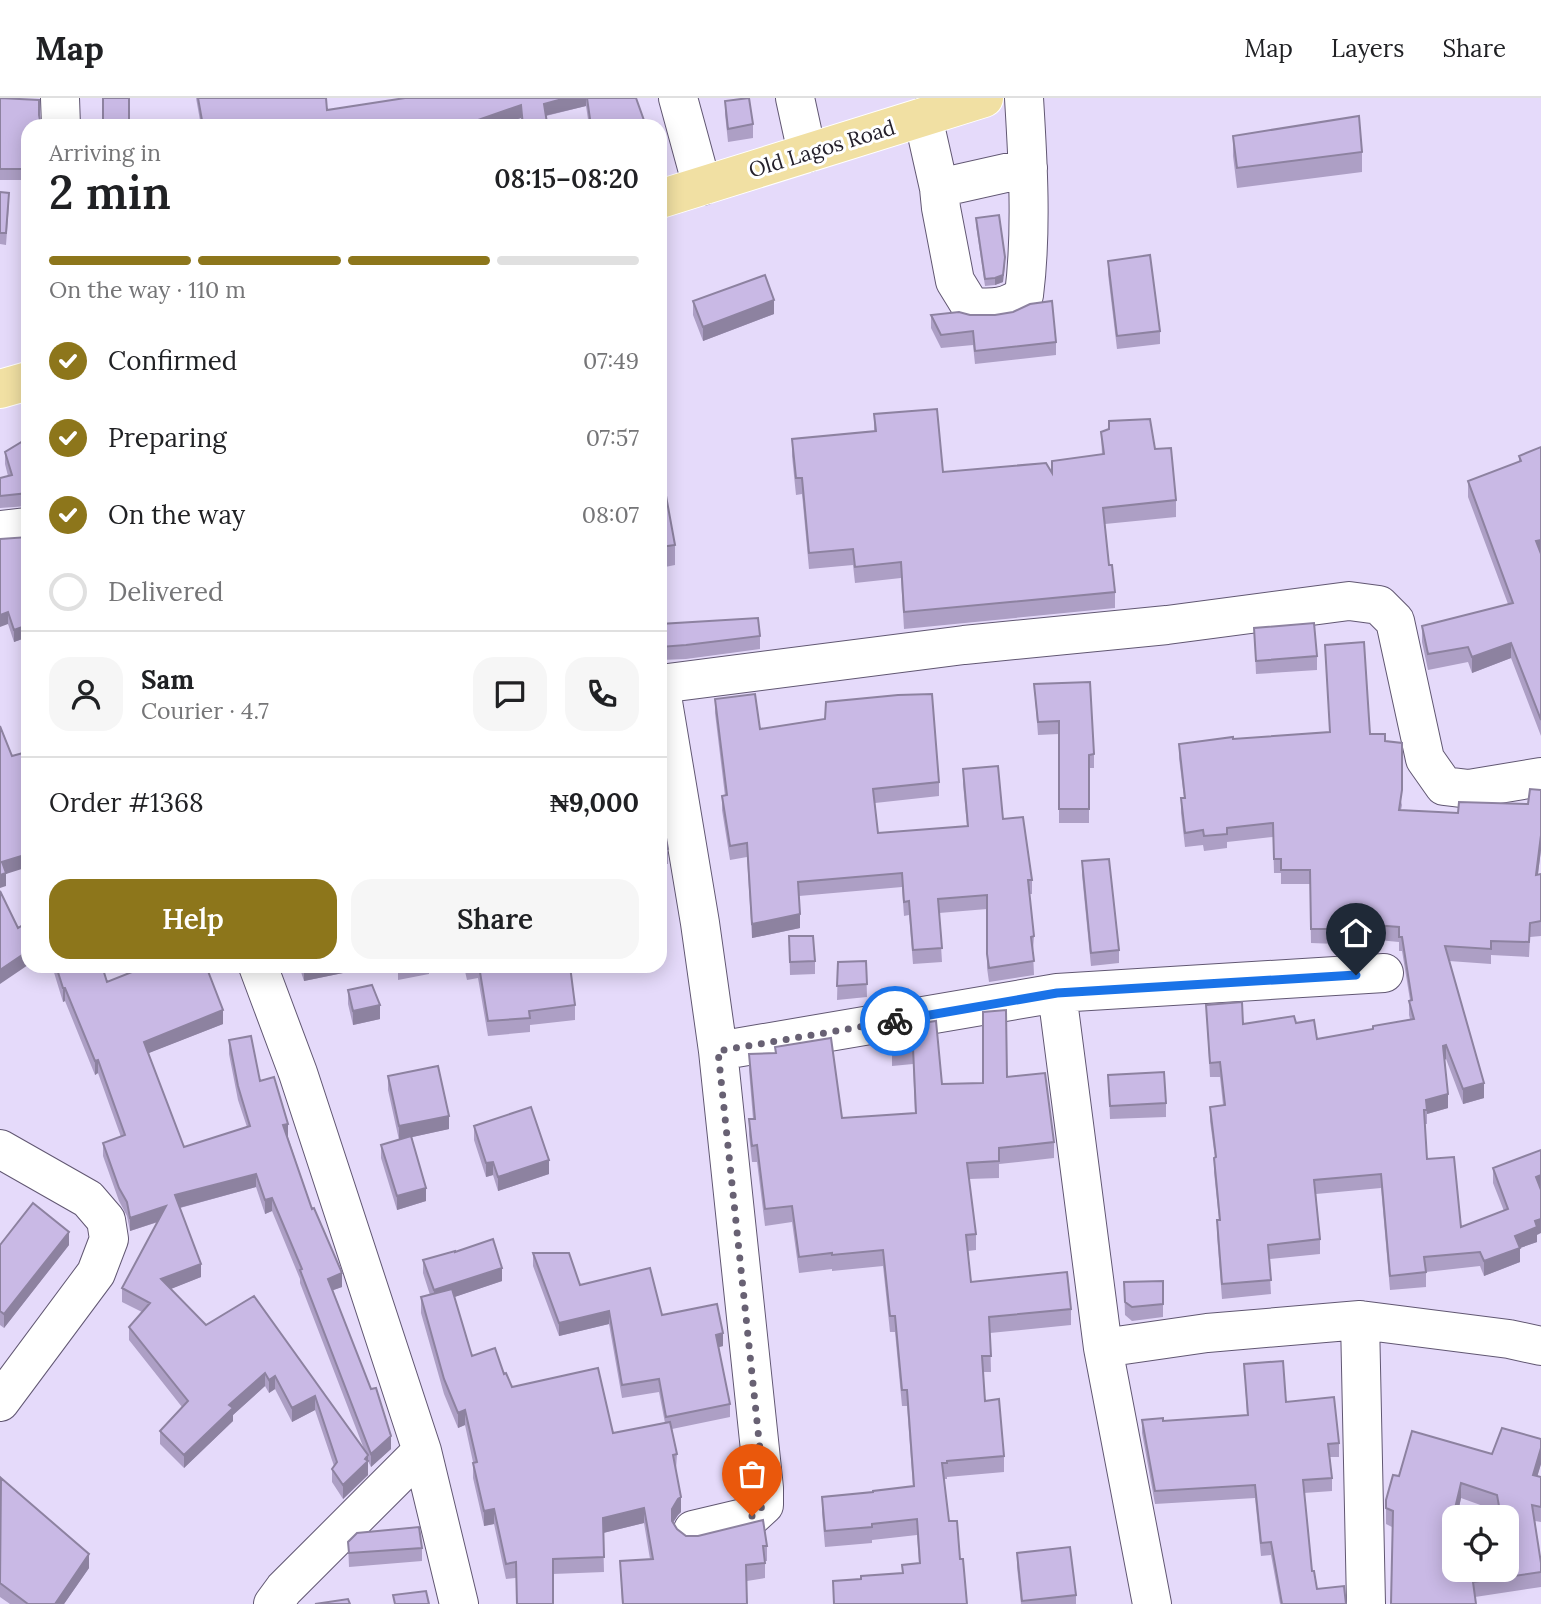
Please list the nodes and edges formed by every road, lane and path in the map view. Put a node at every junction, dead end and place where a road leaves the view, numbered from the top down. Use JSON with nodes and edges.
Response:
{"nodes":[{"id":1,"x":60,"y":98,"type":"edge"},
{"id":2,"x":678,"y":98,"type":"edge"},
{"id":3,"x":795,"y":98,"type":"edge"},
{"id":4,"x":984,"y":98,"type":"edge"},
{"id":5,"x":1024,"y":98,"type":"edge"},
{"id":6,"x":923,"y":117,"type":"junction"},
{"id":7,"x":61,"y":119,"type":"edge"},
{"id":8,"x":807,"y":153,"type":"junction"},
{"id":9,"x":1028,"y":168,"type":"junction"},
{"id":10,"x":702,"y":186,"type":"junction"},
{"id":11,"x":939,"y":188,"type":"junction"},
{"id":12,"x":667,"y":197,"type":"edge"},
{"id":13,"x":21,"y":383,"type":"edge"},
{"id":14,"x":0,"y":390,"type":"edge"},
{"id":15,"x":21,"y":528,"type":"edge"},
{"id":16,"x":0,"y":530,"type":"edge"},
{"id":17,"x":667,"y":683,"type":"edge"},
{"id":18,"x":667,"y":726,"type":"edge"},
{"id":19,"x":1541,"y":777,"type":"edge"},
{"id":20,"x":261,"y":973,"type":"edge"},
{"id":21,"x":1384,"y":973,"type":"dead end"},
{"id":22,"x":1057,"y":993,"type":"junction"},
{"id":23,"x":718,"y":1051,"type":"junction"},
{"id":24,"x":0,"y":1149,"type":"edge"},
{"id":25,"x":1360,"y":1320,"type":"junction"},
{"id":26,"x":1541,"y":1346,"type":"edge"},
{"id":27,"x":1104,"y":1348,"type":"junction"},
{"id":28,"x":0,"y":1402,"type":"edge"},
{"id":29,"x":422,"y":1451,"type":"junction"},
{"id":30,"x":694,"y":1530,"type":"dead end"},
{"id":31,"x":273,"y":1604,"type":"edge"},
{"id":32,"x":458,"y":1604,"type":"edge"},
{"id":33,"x":1152,"y":1604,"type":"edge"},
{"id":34,"x":1366,"y":1604,"type":"edge"}],
"edges":[{"from":1,"to":7,"type":"street"},
{"from":2,"to":10,"type":"street"},
{"from":3,"to":8,"type":"street"},
{"from":4,"to":6,"type":"main road","name":"Old Lagos Road"},
{"from":5,"to":9,"type":"street"},
{"from":6,"to":8,"type":"main road","name":"Old Lagos Road"},
{"from":6,"to":11,"type":"street"},
{"from":8,"to":10,"type":"main road","name":"Old Lagos Road"},
{"from":9,"to":11,"type":"street"},
{"from":9,"to":11,"type":"street"},
{"from":10,"to":12,"type":"main road","name":"Old Lagos Road"},
{"from":13,"to":14,"type":"main road"},
{"from":15,"to":16,"type":"street"},
{"from":17,"to":19,"type":"street"},
{"from":18,"to":23,"type":"street"},
{"from":20,"to":29,"type":"street"},
{"from":21,"to":22,"type":"street"},
{"from":22,"to":23,"type":"street"},
{"from":22,"to":27,"type":"street"},
{"from":23,"to":30,"type":"street"},
{"from":24,"to":28,"type":"street"},
{"from":25,"to":26,"type":"street"},
{"from":25,"to":27,"type":"street"},
{"from":25,"to":34,"type":"street"},
{"from":27,"to":33,"type":"street"},
{"from":29,"to":31,"type":"street"},
{"from":29,"to":32,"type":"street"}]}
